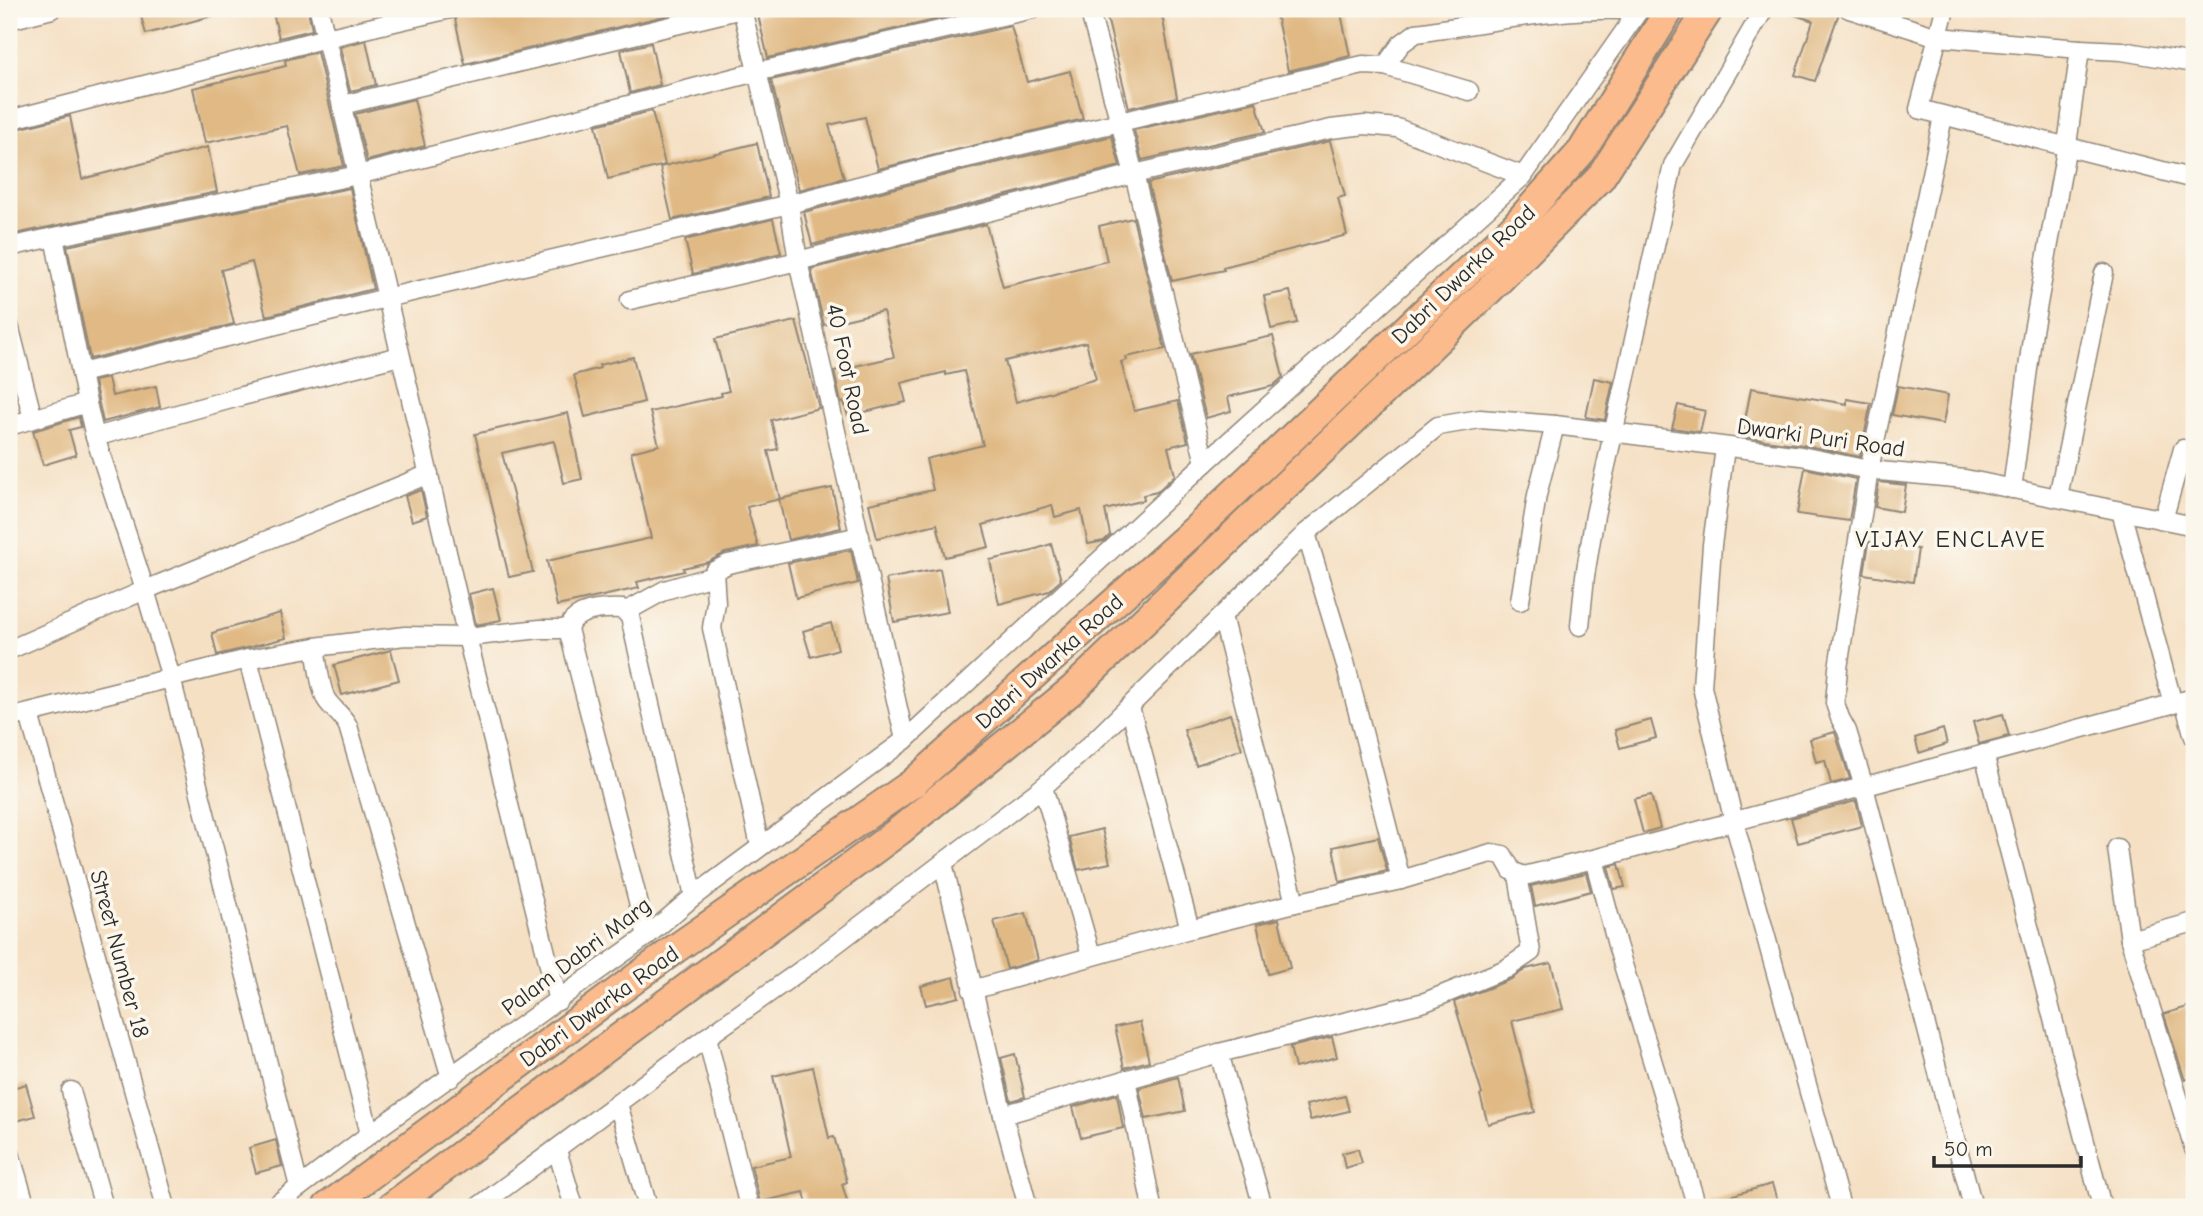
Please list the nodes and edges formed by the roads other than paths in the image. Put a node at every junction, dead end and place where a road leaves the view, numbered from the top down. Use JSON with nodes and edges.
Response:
{"nodes":[{"id":1,"x":52,"y":9,"type":"edge"},
{"id":2,"x":320,"y":9,"type":"edge"},
{"id":3,"x":450,"y":9,"type":"edge"},
{"id":4,"x":742,"y":9,"type":"edge"},
{"id":5,"x":1033,"y":9,"type":"edge"},
{"id":6,"x":1089,"y":9,"type":"edge"},
{"id":7,"x":1670,"y":9,"type":"edge"},
{"id":8,"x":1709,"y":9,"type":"edge"},
{"id":9,"x":1764,"y":9,"type":"edge"},
{"id":10,"x":1849,"y":9,"type":"edge"},
{"id":11,"x":1945,"y":9,"type":"edge"},
{"id":12,"x":1639,"y":10,"type":"edge"},
{"id":13,"x":9,"y":20,"type":"edge"},
{"id":14,"x":1938,"y":37,"type":"junction"},
{"id":15,"x":326,"y":38,"type":"junction"},
{"id":16,"x":2080,"y":49,"type":"junction"},
{"id":17,"x":2194,"y":63,"type":"edge"},
{"id":18,"x":1385,"y":66,"type":"junction"},
{"id":19,"x":755,"y":72,"type":"junction"},
{"id":20,"x":1469,"y":91,"type":"dead end"},
{"id":21,"x":342,"y":105,"type":"junction"},
{"id":22,"x":1943,"y":117,"type":"junction"},
{"id":23,"x":9,"y":120,"type":"edge"},
{"id":24,"x":1120,"y":123,"type":"junction"},
{"id":25,"x":2068,"y":139,"type":"junction"},
{"id":26,"x":1133,"y":174,"type":"junction"},
{"id":27,"x":358,"y":175,"type":"junction"},
{"id":28,"x":1523,"y":176,"type":"junction"},
{"id":29,"x":2194,"y":179,"type":"edge"},
{"id":30,"x":789,"y":204,"type":"junction"},
{"id":31,"x":54,"y":237,"type":"junction"},
{"id":32,"x":9,"y":247,"type":"edge"},
{"id":33,"x":798,"y":261,"type":"junction"},
{"id":34,"x":2105,"y":273,"type":"dead end"},
{"id":35,"x":386,"y":298,"type":"junction"},
{"id":36,"x":629,"y":300,"type":"dead end"},
{"id":37,"x":9,"y":325,"type":"edge"},
{"id":38,"x":400,"y":356,"type":"junction"},
{"id":39,"x":81,"y":373,"type":"junction"},
{"id":40,"x":87,"y":402,"type":"junction"},
{"id":41,"x":33,"y":419,"type":"junction"},
{"id":42,"x":1555,"y":425,"type":"junction"},
{"id":43,"x":9,"y":426,"type":"edge"},
{"id":44,"x":1612,"y":432,"type":"junction"},
{"id":45,"x":95,"y":437,"type":"junction"},
{"id":46,"x":1725,"y":448,"type":"junction"},
{"id":47,"x":2183,"y":449,"type":"dead end"},
{"id":48,"x":1205,"y":463,"type":"junction"},
{"id":49,"x":1868,"y":470,"type":"junction"},
{"id":50,"x":429,"y":474,"type":"junction"},
{"id":51,"x":2012,"y":489,"type":"junction"},
{"id":52,"x":2058,"y":497,"type":"junction"},
{"id":53,"x":2121,"y":511,"type":"junction"},
{"id":54,"x":2163,"y":520,"type":"junction"},
{"id":55,"x":2194,"y":526,"type":"edge"},
{"id":56,"x":1306,"y":533,"type":"junction"},
{"id":57,"x":860,"y":536,"type":"junction"},
{"id":58,"x":713,"y":576,"type":"junction"},
{"id":59,"x":145,"y":590,"type":"junction"},
{"id":60,"x":1520,"y":601,"type":"dead end"},
{"id":61,"x":627,"y":611,"type":"junction"},
{"id":62,"x":1222,"y":616,"type":"junction"},
{"id":63,"x":1580,"y":626,"type":"dead end"},
{"id":64,"x":568,"y":629,"type":"junction"},
{"id":65,"x":467,"y":636,"type":"junction"},
{"id":66,"x":315,"y":647,"type":"junction"},
{"id":67,"x":9,"y":650,"type":"edge"},
{"id":68,"x":248,"y":659,"type":"junction"},
{"id":69,"x":171,"y":678,"type":"junction"},
{"id":70,"x":2184,"y":701,"type":"edge"},
{"id":71,"x":1130,"y":707,"type":"junction"},
{"id":72,"x":29,"y":714,"type":"junction"},
{"id":73,"x":9,"y":718,"type":"edge"},
{"id":74,"x":2194,"y":737,"type":"edge"},
{"id":75,"x":905,"y":740,"type":"junction"},
{"id":76,"x":1984,"y":754,"type":"junction"},
{"id":77,"x":1043,"y":787,"type":"junction"},
{"id":78,"x":1864,"y":787,"type":"junction"},
{"id":79,"x":1734,"y":822,"type":"junction"},
{"id":80,"x":760,"y":846,"type":"junction"},
{"id":81,"x":2117,"y":848,"type":"dead end"},
{"id":82,"x":1594,"y":859,"type":"junction"},
{"id":83,"x":943,"y":863,"type":"junction"},
{"id":84,"x":1518,"y":875,"type":"junction"},
{"id":85,"x":1401,"y":880,"type":"junction"},
{"id":86,"x":694,"y":896,"type":"junction"},
{"id":87,"x":1295,"y":903,"type":"junction"},
{"id":88,"x":2194,"y":922,"type":"edge"},
{"id":89,"x":1190,"y":929,"type":"junction"},
{"id":90,"x":646,"y":936,"type":"junction"},
{"id":91,"x":2130,"y":940,"type":"junction"},
{"id":92,"x":1091,"y":955,"type":"junction"},
{"id":93,"x":972,"y":990,"type":"junction"},
{"id":94,"x":558,"y":1001,"type":"junction"},
{"id":95,"x":707,"y":1037,"type":"junction"},
{"id":96,"x":1219,"y":1053,"type":"junction"},
{"id":97,"x":451,"y":1078,"type":"junction"},
{"id":98,"x":1126,"y":1079,"type":"junction"},
{"id":99,"x":71,"y":1091,"type":"dead end"},
{"id":100,"x":618,"y":1104,"type":"junction"},
{"id":101,"x":1003,"y":1115,"type":"junction"},
{"id":102,"x":370,"y":1135,"type":"junction"},
{"id":103,"x":2194,"y":1149,"type":"edge"},
{"id":104,"x":9,"y":1150,"type":"edge"},
{"id":105,"x":557,"y":1150,"type":"junction"},
{"id":106,"x":299,"y":1187,"type":"junction"},
{"id":107,"x":26,"y":1207,"type":"edge"},
{"id":108,"x":104,"y":1207,"type":"edge"},
{"id":109,"x":166,"y":1207,"type":"edge"},
{"id":110,"x":273,"y":1207,"type":"edge"},
{"id":111,"x":327,"y":1207,"type":"edge"},
{"id":112,"x":391,"y":1207,"type":"edge"},
{"id":113,"x":478,"y":1207,"type":"edge"},
{"id":114,"x":575,"y":1207,"type":"edge"},
{"id":115,"x":648,"y":1207,"type":"edge"},
{"id":116,"x":749,"y":1207,"type":"edge"},
{"id":117,"x":1028,"y":1207,"type":"edge"},
{"id":118,"x":1152,"y":1207,"type":"edge"},
{"id":119,"x":1263,"y":1207,"type":"edge"},
{"id":120,"x":1697,"y":1207,"type":"edge"},
{"id":121,"x":1841,"y":1207,"type":"edge"},
{"id":122,"x":1973,"y":1207,"type":"edge"},
{"id":123,"x":2102,"y":1207,"type":"edge"}],
"edges":[{"from":1,"to":13,"type":"street"},
{"from":2,"to":15,"type":"street"},
{"from":3,"to":15,"type":"street"},
{"from":4,"to":19,"type":"street","name":"40 Foot Road"},
{"from":4,"to":21,"type":"street"},
{"from":5,"to":19,"type":"street"},
{"from":6,"to":24,"type":"street"},
{"from":7,"to":111,"type":"main road","name":"Dabri Dwarka Road"},
{"from":8,"to":112,"type":"main road","name":"Dabri Dwarka Road"},
{"from":9,"to":44,"type":"street"},
{"from":10,"to":14,"type":"street"},
{"from":11,"to":14,"type":"street"},
{"from":12,"to":18,"type":"street"},
{"from":12,"to":28,"type":"street","name":"Palam Dabri Marg"},
{"from":14,"to":16,"type":"street"},
{"from":14,"to":22,"type":"street"},
{"from":15,"to":21,"type":"street"},
{"from":15,"to":23,"type":"street"},
{"from":16,"to":17,"type":"street"},
{"from":16,"to":25,"type":"street"},
{"from":18,"to":20,"type":"street"},
{"from":18,"to":24,"type":"street"},
{"from":19,"to":27,"type":"street"},
{"from":19,"to":30,"type":"street","name":"40 Foot Road"},
{"from":21,"to":27,"type":"street"},
{"from":22,"to":25,"type":"street"},
{"from":22,"to":49,"type":"street"},
{"from":24,"to":26,"type":"street"},
{"from":24,"to":30,"type":"street"},
{"from":25,"to":29,"type":"street"},
{"from":25,"to":51,"type":"street"},
{"from":26,"to":28,"type":"street"},
{"from":26,"to":33,"type":"street"},
{"from":26,"to":48,"type":"street"},
{"from":27,"to":31,"type":"street"},
{"from":27,"to":35,"type":"street"},
{"from":28,"to":48,"type":"street","name":"Palam Dabri Marg"},
{"from":30,"to":33,"type":"street","name":"40 Foot Road"},
{"from":30,"to":35,"type":"street"},
{"from":31,"to":32,"type":"street"},
{"from":31,"to":39,"type":"street"},
{"from":33,"to":36,"type":"street"},
{"from":33,"to":57,"type":"street","name":"40 Foot Road"},
{"from":34,"to":52,"type":"street"},
{"from":35,"to":38,"type":"street"},
{"from":35,"to":39,"type":"street"},
{"from":37,"to":41,"type":"street"},
{"from":38,"to":45,"type":"street"},
{"from":38,"to":50,"type":"street"},
{"from":39,"to":40,"type":"street"},
{"from":40,"to":41,"type":"street"},
{"from":40,"to":45,"type":"street"},
{"from":41,"to":43,"type":"street"},
{"from":42,"to":44,"type":"street","name":"Dwarki Puri Road"},
{"from":42,"to":56,"type":"street","name":"Dwarki Puri Road"},
{"from":42,"to":60,"type":"street"},
{"from":44,"to":46,"type":"street","name":"Dwarki Puri Road"},
{"from":44,"to":63,"type":"street"},
{"from":45,"to":59,"type":"street"},
{"from":46,"to":49,"type":"street","name":"Dwarki Puri Road"},
{"from":46,"to":79,"type":"street"},
{"from":47,"to":54,"type":"street"},
{"from":48,"to":75,"type":"street","name":"Palam Dabri Marg"},
{"from":49,"to":51,"type":"street","name":"Dwarki Puri Road"},
{"from":49,"to":78,"type":"street"},
{"from":50,"to":59,"type":"street"},
{"from":50,"to":65,"type":"street"},
{"from":51,"to":52,"type":"street","name":"Dwarki Puri Road"},
{"from":52,"to":53,"type":"street","name":"Dwarki Puri Road"},
{"from":53,"to":54,"type":"street","name":"Dwarki Puri Road"},
{"from":53,"to":70,"type":"street"},
{"from":54,"to":55,"type":"street","name":"Dwarki Puri Road"},
{"from":56,"to":62,"type":"street"},
{"from":56,"to":85,"type":"street"},
{"from":57,"to":58,"type":"street"},
{"from":57,"to":75,"type":"street","name":"40 Foot Road"},
{"from":58,"to":61,"type":"street"},
{"from":58,"to":80,"type":"street"},
{"from":59,"to":67,"type":"street"},
{"from":59,"to":69,"type":"street"},
{"from":61,"to":64,"type":"street"},
{"from":61,"to":86,"type":"street"},
{"from":62,"to":71,"type":"street"},
{"from":62,"to":87,"type":"street"},
{"from":64,"to":65,"type":"street"},
{"from":64,"to":90,"type":"street"},
{"from":65,"to":66,"type":"street"},
{"from":65,"to":94,"type":"street"},
{"from":66,"to":68,"type":"street"},
{"from":66,"to":97,"type":"street"},
{"from":68,"to":69,"type":"street"},
{"from":68,"to":102,"type":"street"},
{"from":69,"to":72,"type":"street"},
{"from":69,"to":106,"type":"street"},
{"from":70,"to":74,"type":"street"},
{"from":70,"to":76,"type":"street"},
{"from":71,"to":77,"type":"street"},
{"from":71,"to":89,"type":"street"},
{"from":72,"to":73,"type":"street"},
{"from":72,"to":109,"type":"street","name":"Street Number 18"},
{"from":75,"to":80,"type":"street","name":"Palam Dabri Marg"},
{"from":76,"to":78,"type":"street"},
{"from":76,"to":123,"type":"street"},
{"from":77,"to":83,"type":"street"},
{"from":77,"to":92,"type":"street"},
{"from":78,"to":79,"type":"street"},
{"from":78,"to":122,"type":"street"},
{"from":79,"to":82,"type":"street"},
{"from":79,"to":121,"type":"street"},
{"from":80,"to":86,"type":"street","name":"Palam Dabri Marg"},
{"from":81,"to":91,"type":"street"},
{"from":82,"to":84,"type":"street"},
{"from":82,"to":120,"type":"street"},
{"from":83,"to":93,"type":"street"},
{"from":83,"to":95,"type":"street"},
{"from":84,"to":85,"type":"street"},
{"from":84,"to":96,"type":"street"},
{"from":85,"to":87,"type":"street"},
{"from":86,"to":90,"type":"street","name":"Palam Dabri Marg"},
{"from":87,"to":89,"type":"street"},
{"from":88,"to":91,"type":"street"},
{"from":89,"to":92,"type":"street"},
{"from":90,"to":94,"type":"street","name":"Palam Dabri Marg"},
{"from":91,"to":103,"type":"street"},
{"from":92,"to":93,"type":"street"},
{"from":93,"to":101,"type":"street"},
{"from":94,"to":97,"type":"street","name":"Palam Dabri Marg"},
{"from":95,"to":100,"type":"street"},
{"from":95,"to":116,"type":"street"},
{"from":96,"to":98,"type":"street"},
{"from":96,"to":119,"type":"street"},
{"from":97,"to":102,"type":"street","name":"Palam Dabri Marg"},
{"from":98,"to":101,"type":"street"},
{"from":98,"to":118,"type":"street"},
{"from":99,"to":108,"type":"street"},
{"from":100,"to":105,"type":"street"},
{"from":100,"to":115,"type":"street"},
{"from":101,"to":117,"type":"street"},
{"from":102,"to":106,"type":"street","name":"Palam Dabri Marg"},
{"from":104,"to":107,"type":"street"},
{"from":105,"to":113,"type":"street"},
{"from":105,"to":114,"type":"street"},
{"from":106,"to":110,"type":"street","name":"Palam Dabri Marg"}]}
